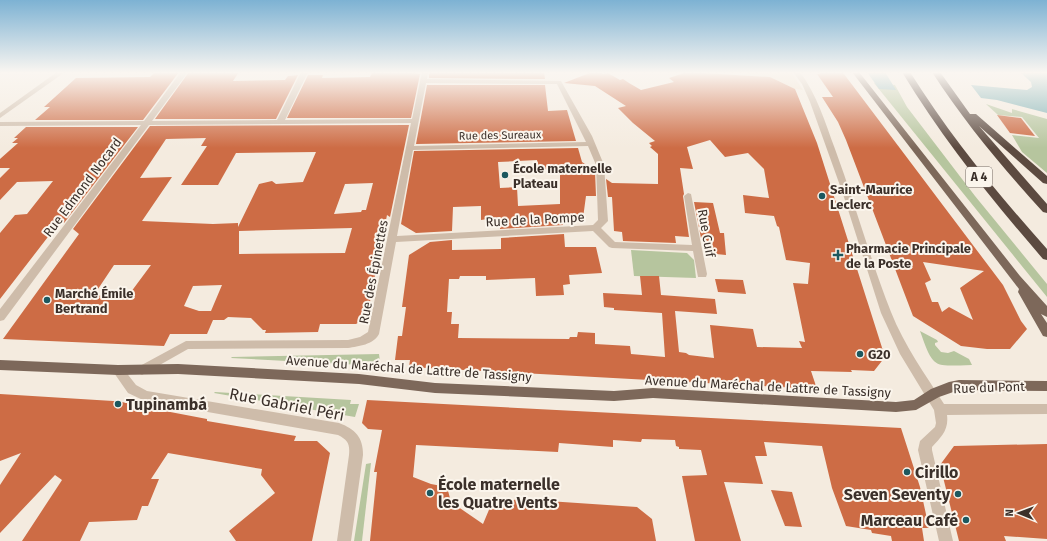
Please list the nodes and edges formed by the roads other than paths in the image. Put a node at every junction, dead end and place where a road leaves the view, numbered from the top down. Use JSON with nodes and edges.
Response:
{"nodes":[{"id":1,"x":26,"y":97,"type":"edge"},
{"id":2,"x":166,"y":97,"type":"edge"},
{"id":3,"x":292,"y":97,"type":"edge"},
{"id":4,"x":420,"y":97,"type":"edge"},
{"id":5,"x":567,"y":97,"type":"edge"},
{"id":6,"x":812,"y":97,"type":"edge"},
{"id":7,"x":875,"y":97,"type":"edge"},
{"id":8,"x":921,"y":97,"type":"edge"},
{"id":9,"x":954,"y":99,"type":"joint"},
{"id":10,"x":0,"y":116,"type":"edge"},
{"id":11,"x":415,"y":121,"type":"junction"},
{"id":12,"x":280,"y":122,"type":"junction"},
{"id":13,"x":147,"y":123,"type":"junction"},
{"id":14,"x":0,"y":124,"type":"edge"},
{"id":15,"x":591,"y":144,"type":"junction"},
{"id":16,"x":411,"y":148,"type":"junction"},
{"id":17,"x":1047,"y":180,"type":"edge"},
{"id":18,"x":688,"y":196,"type":"dead end"},
{"id":19,"x":1047,"y":210,"type":"edge"},
{"id":20,"x":595,"y":228,"type":"junction"},
{"id":21,"x":393,"y":239,"type":"junction"},
{"id":22,"x":697,"y":248,"type":"junction"},
{"id":23,"x":1047,"y":256,"type":"edge"},
{"id":24,"x":702,"y":274,"type":"dead end"},
{"id":25,"x":1016,"y":279,"type":"junction"},
{"id":26,"x":1047,"y":312,"type":"edge"},
{"id":27,"x":0,"y":317,"type":"edge"},
{"id":28,"x":1047,"y":333,"type":"edge"},
{"id":29,"x":0,"y":365,"type":"edge"},
{"id":30,"x":118,"y":370,"type":"junction"},
{"id":31,"x":142,"y":370,"type":"junction"},
{"id":32,"x":1047,"y":386,"type":"edge"},
{"id":33,"x":932,"y":395,"type":"junction"},
{"id":34,"x":940,"y":409,"type":"junction"},
{"id":35,"x":1047,"y":409,"type":"edge"},
{"id":36,"x":344,"y":541,"type":"edge"},
{"id":37,"x":946,"y":541,"type":"edge"}],
"edges":[{"from":1,"to":10,"type":"street"},
{"from":2,"to":13,"type":"street","name":"Rue Edmond Nocard"},
{"from":3,"to":12,"type":"street"},
{"from":4,"to":11,"type":"street","name":"Rue des Épinettes"},
{"from":5,"to":15,"type":"street"},
{"from":6,"to":33,"type":"street"},
{"from":7,"to":25,"type":"main road"},
{"from":8,"to":23,"type":"highway","number":"A 4"},
{"from":9,"to":17,"type":"highway"},
{"from":9,"to":19,"type":"highway","number":"A 4"},
{"from":11,"to":12,"type":"street"},
{"from":11,"to":16,"type":"street","name":"Rue des Épinettes"},
{"from":12,"to":13,"type":"street"},
{"from":13,"to":14,"type":"street"},
{"from":13,"to":27,"type":"street","name":"Rue Edmond Nocard"},
{"from":15,"to":16,"type":"street","name":"Rue des Sureaux"},
{"from":15,"to":20,"type":"street"},
{"from":16,"to":21,"type":"street","name":"Rue des Épinettes"},
{"from":18,"to":22,"type":"street","name":"Rue Cuif"},
{"from":20,"to":21,"type":"street","name":"Rue de la Pompe"},
{"from":20,"to":22,"type":"street","name":"Rue de la Pompe"},
{"from":21,"to":31,"type":"street","name":"Rue des Épinettes"},
{"from":22,"to":24,"type":"street","name":"Rue Cuif"},
{"from":25,"to":26,"type":"main road"},
{"from":25,"to":28,"type":"main road"},
{"from":29,"to":30,"type":"main road","name":"Avenue du Maréchal de Lattre de Tassigny"},
{"from":30,"to":31,"type":"main road","name":"Avenue du Maréchal de Lattre de Tassigny"},
{"from":30,"to":36,"type":"street","name":"Rue Gabriel Péri"},
{"from":31,"to":33,"type":"main road","name":"Avenue du Maréchal de Lattre de Tassigny"},
{"from":32,"to":33,"type":"main road","name":"Rue du Pont"},
{"from":33,"to":34,"type":"street"},
{"from":34,"to":35,"type":"street","name":"Rue du Pont"},
{"from":34,"to":37,"type":"street"}]}
